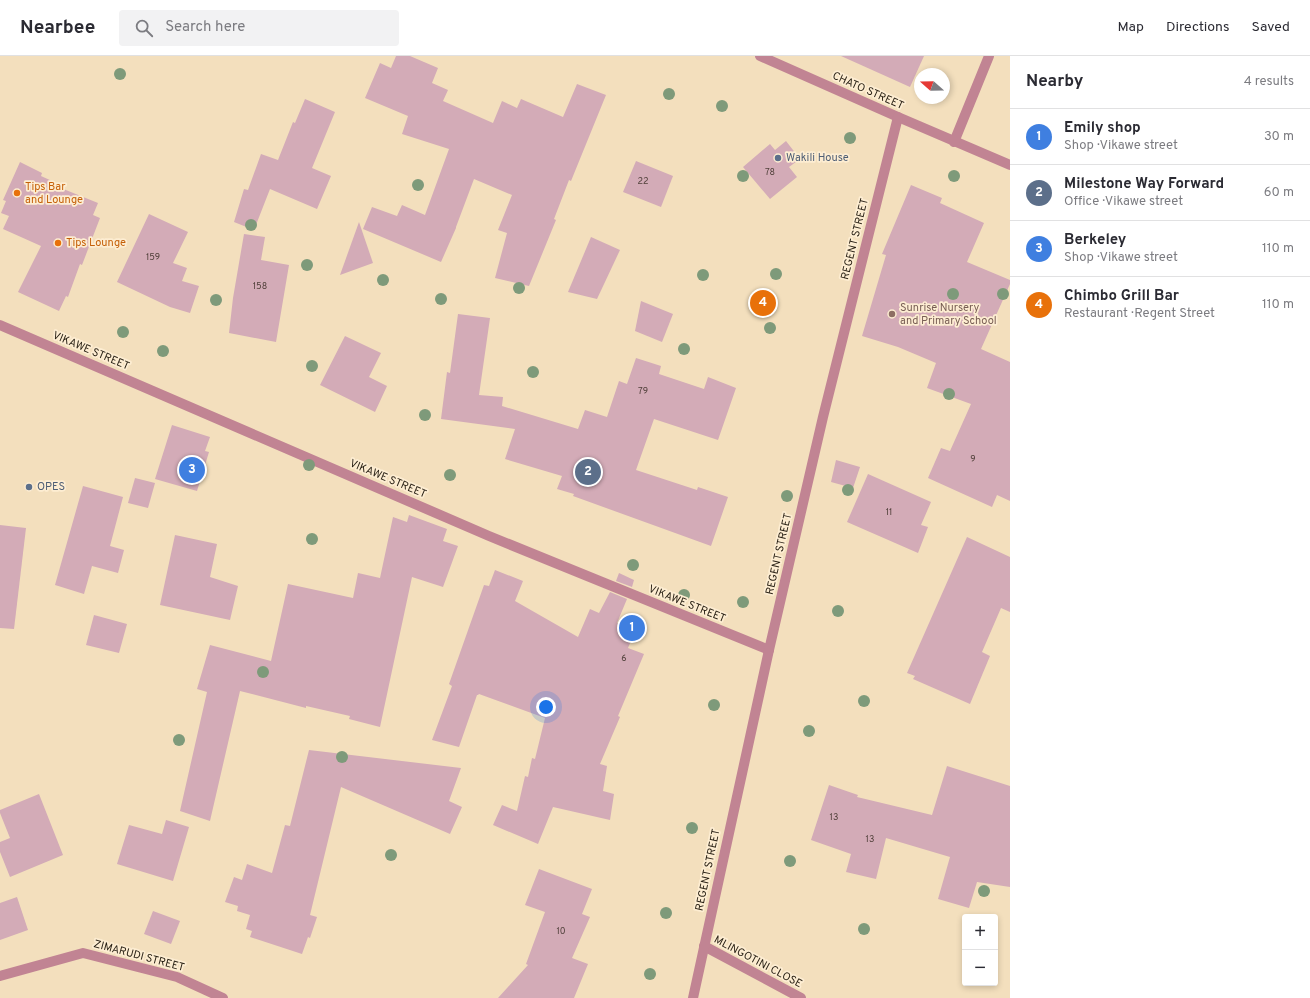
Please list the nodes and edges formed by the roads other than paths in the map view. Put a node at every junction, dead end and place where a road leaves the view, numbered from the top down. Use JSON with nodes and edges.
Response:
{"nodes":[{"id":1,"x":760,"y":56,"type":"edge"},
{"id":2,"x":989,"y":56,"type":"edge"},
{"id":3,"x":898,"y":118,"type":"junction"},
{"id":4,"x":954,"y":142,"type":"junction"},
{"id":5,"x":1010,"y":165,"type":"edge"},
{"id":6,"x":0,"y":325,"type":"edge"},
{"id":7,"x":769,"y":650,"type":"junction"},
{"id":8,"x":704,"y":946,"type":"junction"},
{"id":9,"x":0,"y":976,"type":"edge"},
{"id":10,"x":223,"y":998,"type":"edge"},
{"id":11,"x":693,"y":998,"type":"edge"},
{"id":12,"x":801,"y":998,"type":"edge"}],
"edges":[{"from":1,"to":3,"type":"street","name":"CHATO STREET"},
{"from":2,"to":4,"type":"street"},
{"from":3,"to":4,"type":"street","name":"CHATO STREET"},
{"from":3,"to":7,"type":"street","name":"REGENT STREET"},
{"from":4,"to":5,"type":"street","name":"CHATO STREET"},
{"from":6,"to":7,"type":"street","name":"VIKAWE STREET"},
{"from":7,"to":8,"type":"street","name":"REGENT STREET"},
{"from":8,"to":11,"type":"street","name":"REGENT STREET"},
{"from":8,"to":12,"type":"street","name":"MLINGOTINI CLOSE"},
{"from":9,"to":10,"type":"street","name":"ZIMARUDI STREET"}]}
